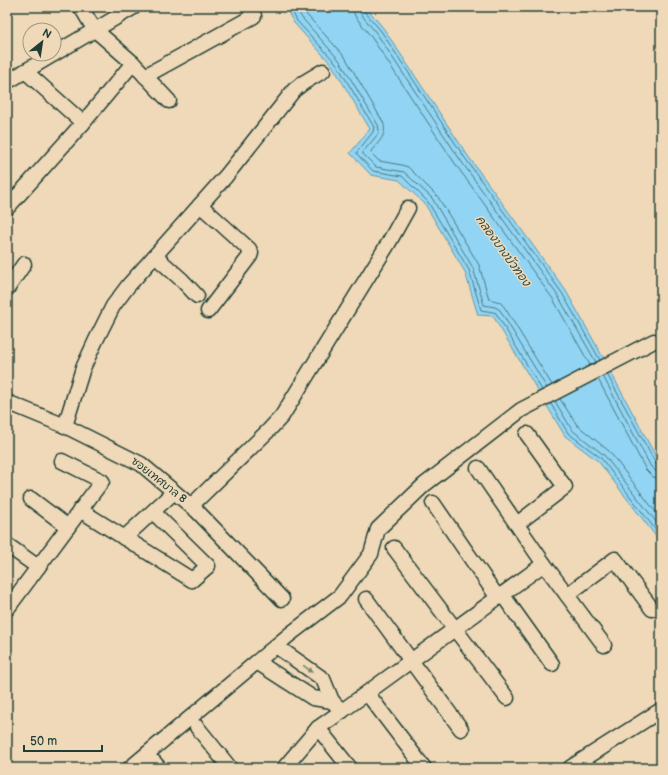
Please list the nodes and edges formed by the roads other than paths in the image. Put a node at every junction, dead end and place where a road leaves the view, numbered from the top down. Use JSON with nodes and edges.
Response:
{"nodes":[{"id":1,"x":81,"y":7,"type":"edge"},
{"id":2,"x":134,"y":7,"type":"edge"},
{"id":3,"x":249,"y":7,"type":"edge"},
{"id":4,"x":94,"y":29,"type":"junction"},
{"id":5,"x":62,"y":49,"type":"edge"},
{"id":6,"x":40,"y":62,"type":"edge"},
{"id":7,"x":133,"y":64,"type":"junction"},
{"id":8,"x":25,"y":71,"type":"junction"},
{"id":9,"x":323,"y":71,"type":"dead end"},
{"id":10,"x":145,"y":76,"type":"junction"},
{"id":11,"x":7,"y":82,"type":"edge"},
{"id":12,"x":169,"y":102,"type":"dead end"},
{"id":13,"x":83,"y":123,"type":"junction"},
{"id":14,"x":200,"y":205,"type":"junction"},
{"id":15,"x":7,"y":208,"type":"edge"},
{"id":16,"x":408,"y":208,"type":"dead end"},
{"id":17,"x":156,"y":256,"type":"junction"},
{"id":18,"x":24,"y":264,"type":"dead end"},
{"id":19,"x":7,"y":289,"type":"edge"},
{"id":20,"x":197,"y":296,"type":"dead end"},
{"id":21,"x":208,"y":311,"type":"dead end"},
{"id":22,"x":654,"y":341,"type":"dead end"},
{"id":23,"x":7,"y":402,"type":"edge"},
{"id":24,"x":66,"y":426,"type":"junction"},
{"id":25,"x":527,"y":434,"type":"dead end"},
{"id":26,"x":62,"y":461,"type":"dead end"},
{"id":27,"x":478,"y":468,"type":"dead end"},
{"id":28,"x":174,"y":492,"type":"junction"},
{"id":29,"x":31,"y":499,"type":"dead end"},
{"id":30,"x":433,"y":503,"type":"dead end"},
{"id":31,"x":191,"y":506,"type":"junction"},
{"id":32,"x":80,"y":510,"type":"junction"},
{"id":33,"x":153,"y":512,"type":"junction"},
{"id":34,"x":516,"y":524,"type":"junction"},
{"id":35,"x":68,"y":527,"type":"junction"},
{"id":36,"x":124,"y":538,"type":"junction"},
{"id":37,"x":7,"y":545,"type":"edge"},
{"id":38,"x":394,"y":548,"type":"dead end"},
{"id":39,"x":544,"y":564,"type":"junction"},
{"id":40,"x":38,"y":567,"type":"junction"},
{"id":41,"x":567,"y":595,"type":"junction"},
{"id":42,"x":500,"y":596,"type":"junction"},
{"id":43,"x":282,"y":599,"type":"dead end"},
{"id":44,"x":366,"y":599,"type":"dead end"},
{"id":45,"x":7,"y":609,"type":"edge"},
{"id":46,"x":652,"y":609,"type":"dead end"},
{"id":47,"x":456,"y":628,"type":"junction"},
{"id":48,"x":604,"y":645,"type":"dead end"},
{"id":49,"x":276,"y":646,"type":"junction"},
{"id":50,"x":410,"y":661,"type":"junction"},
{"id":51,"x":256,"y":662,"type":"junction"},
{"id":52,"x":552,"y":664,"type":"dead end"},
{"id":53,"x":367,"y":693,"type":"junction"},
{"id":54,"x":507,"y":698,"type":"dead end"},
{"id":55,"x":331,"y":700,"type":"junction"},
{"id":56,"x":661,"y":710,"type":"edge"},
{"id":57,"x":342,"y":711,"type":"junction"},
{"id":58,"x":197,"y":727,"type":"dead end"},
{"id":59,"x":318,"y":728,"type":"junction"},
{"id":60,"x":461,"y":729,"type":"dead end"},
{"id":61,"x":287,"y":767,"type":"edge"},
{"id":62,"x":130,"y":768,"type":"edge"},
{"id":63,"x":230,"y":768,"type":"edge"},
{"id":64,"x":350,"y":768,"type":"edge"},
{"id":65,"x":424,"y":768,"type":"edge"},
{"id":66,"x":570,"y":768,"type":"edge"}],
"edges":[{"from":1,"to":4,"type":"street"},
{"from":2,"to":4,"type":"street"},
{"from":3,"to":10,"type":"street"},
{"from":4,"to":5,"type":"street"},
{"from":4,"to":7,"type":"street"},
{"from":6,"to":8,"type":"street"},
{"from":7,"to":10,"type":"street"},
{"from":7,"to":13,"type":"street"},
{"from":8,"to":11,"type":"street"},
{"from":8,"to":13,"type":"street"},
{"from":9,"to":14,"type":"street"},
{"from":10,"to":12,"type":"street"},
{"from":13,"to":15,"type":"street"},
{"from":14,"to":17,"type":"street"},
{"from":14,"to":21,"type":"street"},
{"from":16,"to":31,"type":"street"},
{"from":17,"to":20,"type":"street"},
{"from":17,"to":24,"type":"street"},
{"from":18,"to":19,"type":"street"},
{"from":22,"to":49,"type":"street"},
{"from":23,"to":24,"type":"street","name":"ซอยเทศบาล 8"},
{"from":24,"to":28,"type":"street","name":"ซอยเทศบาล 8"},
{"from":25,"to":34,"type":"street"},
{"from":26,"to":32,"type":"street"},
{"from":27,"to":34,"type":"street"},
{"from":28,"to":31,"type":"street","name":"ซอยเทศบาล 8"},
{"from":28,"to":33,"type":"street"},
{"from":29,"to":35,"type":"street"},
{"from":30,"to":42,"type":"street"},
{"from":31,"to":43,"type":"street","name":"ซอยเทศบาล 8"},
{"from":32,"to":35,"type":"street"},
{"from":32,"to":36,"type":"street"},
{"from":33,"to":36,"type":"street"},
{"from":33,"to":36,"type":"street"},
{"from":34,"to":39,"type":"street"},
{"from":35,"to":40,"type":"street"},
{"from":37,"to":40,"type":"street"},
{"from":38,"to":47,"type":"street"},
{"from":39,"to":41,"type":"street"},
{"from":39,"to":42,"type":"street"},
{"from":40,"to":45,"type":"street"},
{"from":41,"to":46,"type":"street"},
{"from":41,"to":48,"type":"street"},
{"from":42,"to":47,"type":"street"},
{"from":42,"to":52,"type":"street"},
{"from":44,"to":50,"type":"street"},
{"from":47,"to":50,"type":"street"},
{"from":47,"to":54,"type":"street"},
{"from":49,"to":51,"type":"street"},
{"from":49,"to":55,"type":"street","one_way":true},
{"from":50,"to":53,"type":"street"},
{"from":50,"to":60,"type":"street"},
{"from":51,"to":55,"type":"street"},
{"from":51,"to":62,"type":"street"},
{"from":53,"to":57,"type":"street"},
{"from":53,"to":65,"type":"street"},
{"from":55,"to":57,"type":"street"},
{"from":56,"to":66,"type":"street"},
{"from":57,"to":59,"type":"street"},
{"from":58,"to":63,"type":"street"},
{"from":59,"to":61,"type":"street"},
{"from":59,"to":64,"type":"street"}]}
